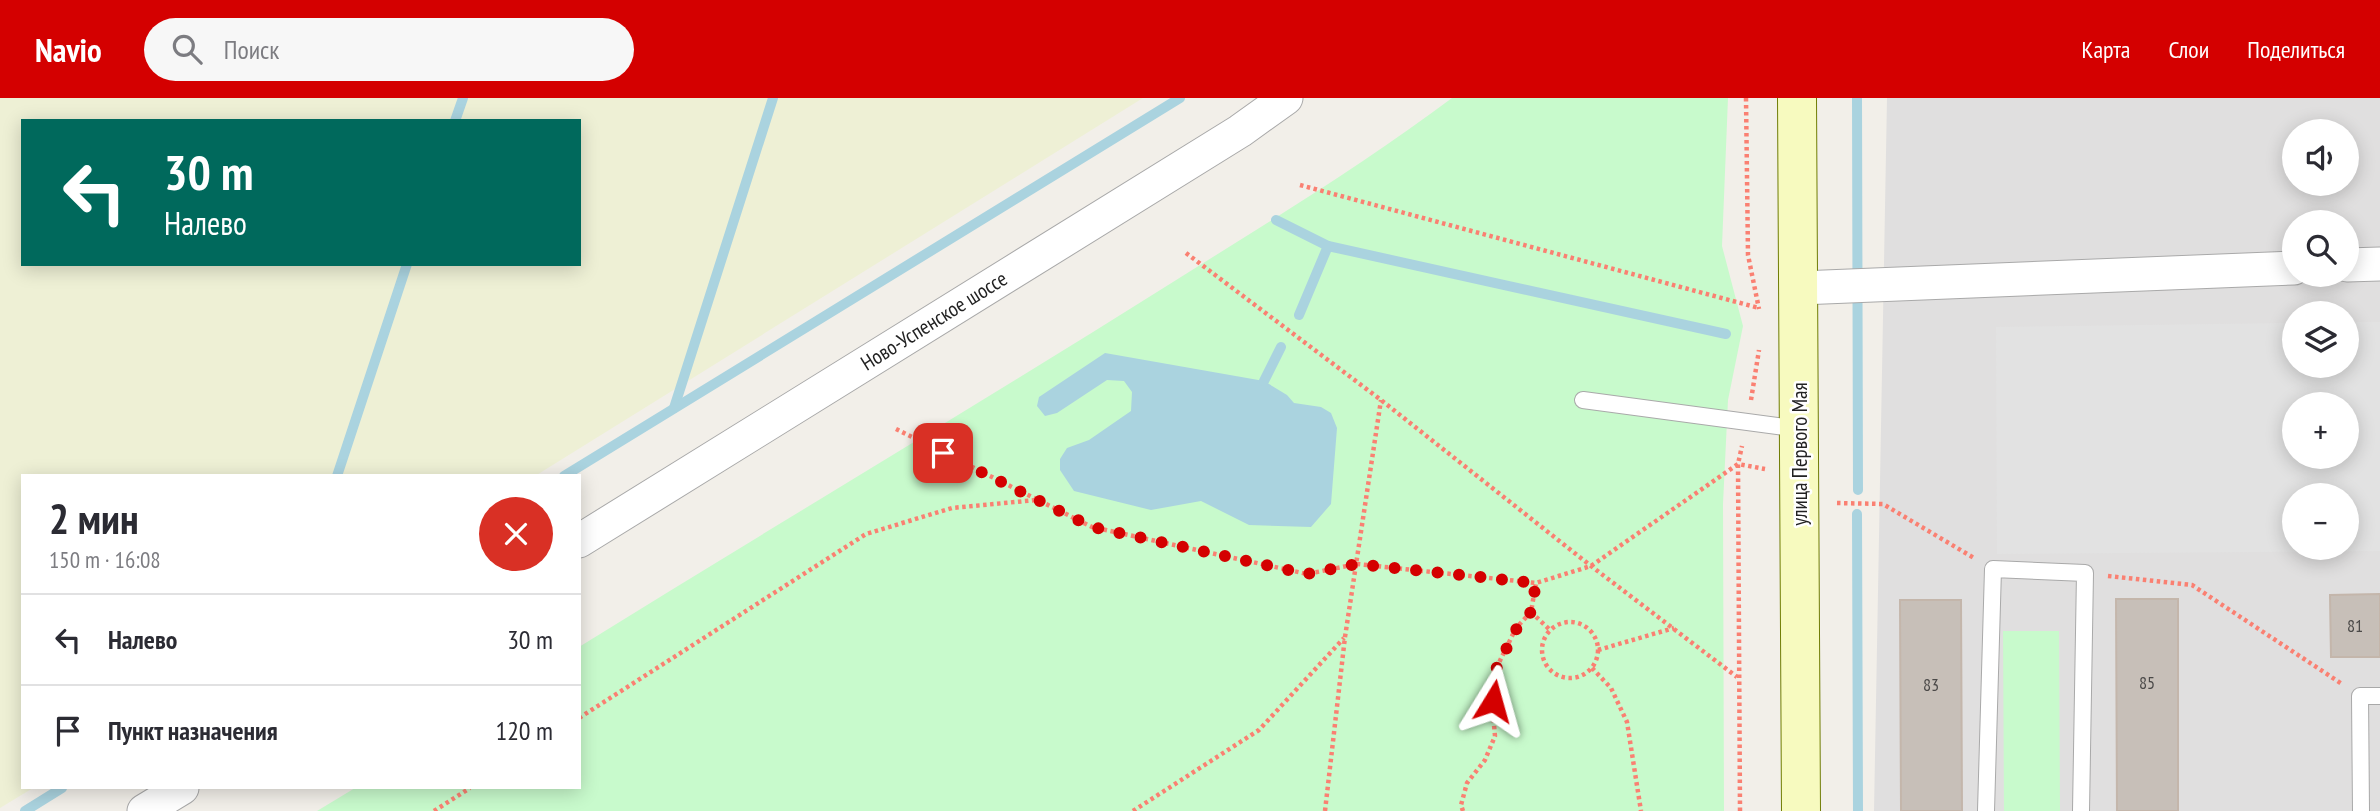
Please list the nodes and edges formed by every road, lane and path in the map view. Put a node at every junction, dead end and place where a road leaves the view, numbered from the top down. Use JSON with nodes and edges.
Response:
{"nodes":[{"id":1,"x":1286,"y":98,"type":"edge"},
{"id":2,"x":1746,"y":98,"type":"edge"},
{"id":3,"x":1797,"y":98,"type":"edge"},
{"id":4,"x":1300,"y":185,"type":"dead end"},
{"id":5,"x":1186,"y":253,"type":"dead end"},
{"id":6,"x":2380,"y":264,"type":"edge"},
{"id":7,"x":2359,"y":265,"type":"edge"},
{"id":8,"x":2282,"y":268,"type":"edge"},
{"id":9,"x":1800,"y":288,"type":"junction"},
{"id":10,"x":1759,"y":308,"type":"junction"},
{"id":11,"x":1760,"y":320,"type":"dead end"},
{"id":12,"x":1759,"y":345,"type":"dead end"},
{"id":13,"x":1381,"y":400,"type":"junction"},
{"id":14,"x":1583,"y":400,"type":"dead end"},
{"id":15,"x":1748,"y":421,"type":"junction"},
{"id":16,"x":895,"y":429,"type":"dead end"},
{"id":17,"x":1800,"y":429,"type":"junction"},
{"id":18,"x":1738,"y":464,"type":"junction"},
{"id":19,"x":1800,"y":475,"type":"junction"},
{"id":20,"x":1037,"y":500,"type":"junction"},
{"id":21,"x":1837,"y":503,"type":"dead end"},
{"id":22,"x":581,"y":540,"type":"edge"},
{"id":23,"x":1357,"y":564,"type":"junction"},
{"id":24,"x":1591,"y":566,"type":"junction"},
{"id":25,"x":1993,"y":569,"type":"junction"},
{"id":26,"x":2085,"y":573,"type":"junction"},
{"id":27,"x":1536,"y":583,"type":"junction"},
{"id":28,"x":1531,"y":612,"type":"junction"},
{"id":29,"x":1674,"y":628,"type":"junction"},
{"id":30,"x":1550,"y":630,"type":"junction"},
{"id":31,"x":1345,"y":637,"type":"junction"},
{"id":32,"x":1598,"y":650,"type":"junction"},
{"id":33,"x":1592,"y":668,"type":"junction"},
{"id":34,"x":1738,"y":678,"type":"junction"},
{"id":35,"x":2360,"y":696,"type":"junction"},
{"id":36,"x":2380,"y":696,"type":"edge"},
{"id":37,"x":581,"y":717,"type":"edge"},
{"id":38,"x":180,"y":789,"type":"edge"},
{"id":39,"x":468,"y":789,"type":"edge"},
{"id":40,"x":144,"y":811,"type":"edge"},
{"id":41,"x":434,"y":811,"type":"edge"},
{"id":42,"x":1133,"y":811,"type":"edge"},
{"id":43,"x":1325,"y":811,"type":"edge"},
{"id":44,"x":1463,"y":811,"type":"edge"},
{"id":45,"x":1641,"y":811,"type":"edge"},
{"id":46,"x":1741,"y":811,"type":"edge"},
{"id":47,"x":1801,"y":811,"type":"edge"},
{"id":48,"x":1986,"y":811,"type":"edge"},
{"id":49,"x":2081,"y":811,"type":"edge"},
{"id":50,"x":2361,"y":811,"type":"edge"}],
"edges":[{"from":1,"to":22,"type":"street","name":"Ново-Успенское шоссе"},
{"from":2,"to":10,"type":"path"},
{"from":3,"to":9,"type":"street","name":"улица Первого Мая"},
{"from":4,"to":10,"type":"path"},
{"from":5,"to":13,"type":"path"},
{"from":6,"to":7,"type":"street"},
{"from":8,"to":9,"type":"street"},
{"from":9,"to":17,"type":"street","name":"улица Первого Мая"},
{"from":10,"to":11,"type":"path"},
{"from":12,"to":15,"type":"path"},
{"from":13,"to":23,"type":"path"},
{"from":13,"to":24,"type":"path"},
{"from":14,"to":15,"type":"lane"},
{"from":15,"to":17,"type":"lane"},
{"from":15,"to":18,"type":"path"},
{"from":16,"to":20,"type":"path"},
{"from":17,"to":19,"type":"street","name":"улица Первого Мая"},
{"from":18,"to":19,"type":"path"},
{"from":18,"to":24,"type":"path"},
{"from":18,"to":34,"type":"path"},
{"from":19,"to":47,"type":"street","name":"улица Первого Мая"},
{"from":20,"to":23,"type":"path"},
{"from":20,"to":37,"type":"path"},
{"from":21,"to":25,"type":"path"},
{"from":23,"to":27,"type":"path"},
{"from":23,"to":31,"type":"path"},
{"from":24,"to":27,"type":"path"},
{"from":24,"to":29,"type":"path"},
{"from":25,"to":26,"type":"lane"},
{"from":25,"to":48,"type":"lane"},
{"from":26,"to":35,"type":"path"},
{"from":26,"to":49,"type":"lane"},
{"from":27,"to":28,"type":"path"},
{"from":28,"to":30,"type":"path"},
{"from":28,"to":44,"type":"path"},
{"from":29,"to":32,"type":"path"},
{"from":29,"to":34,"type":"path"},
{"from":30,"to":32,"type":"path"},
{"from":30,"to":33,"type":"path"},
{"from":31,"to":42,"type":"path"},
{"from":31,"to":43,"type":"path"},
{"from":32,"to":33,"type":"path"},
{"from":33,"to":45,"type":"path"},
{"from":34,"to":46,"type":"path"},
{"from":35,"to":36,"type":"lane"},
{"from":35,"to":50,"type":"lane"},
{"from":38,"to":40,"type":"street"},
{"from":39,"to":41,"type":"path"}]}
